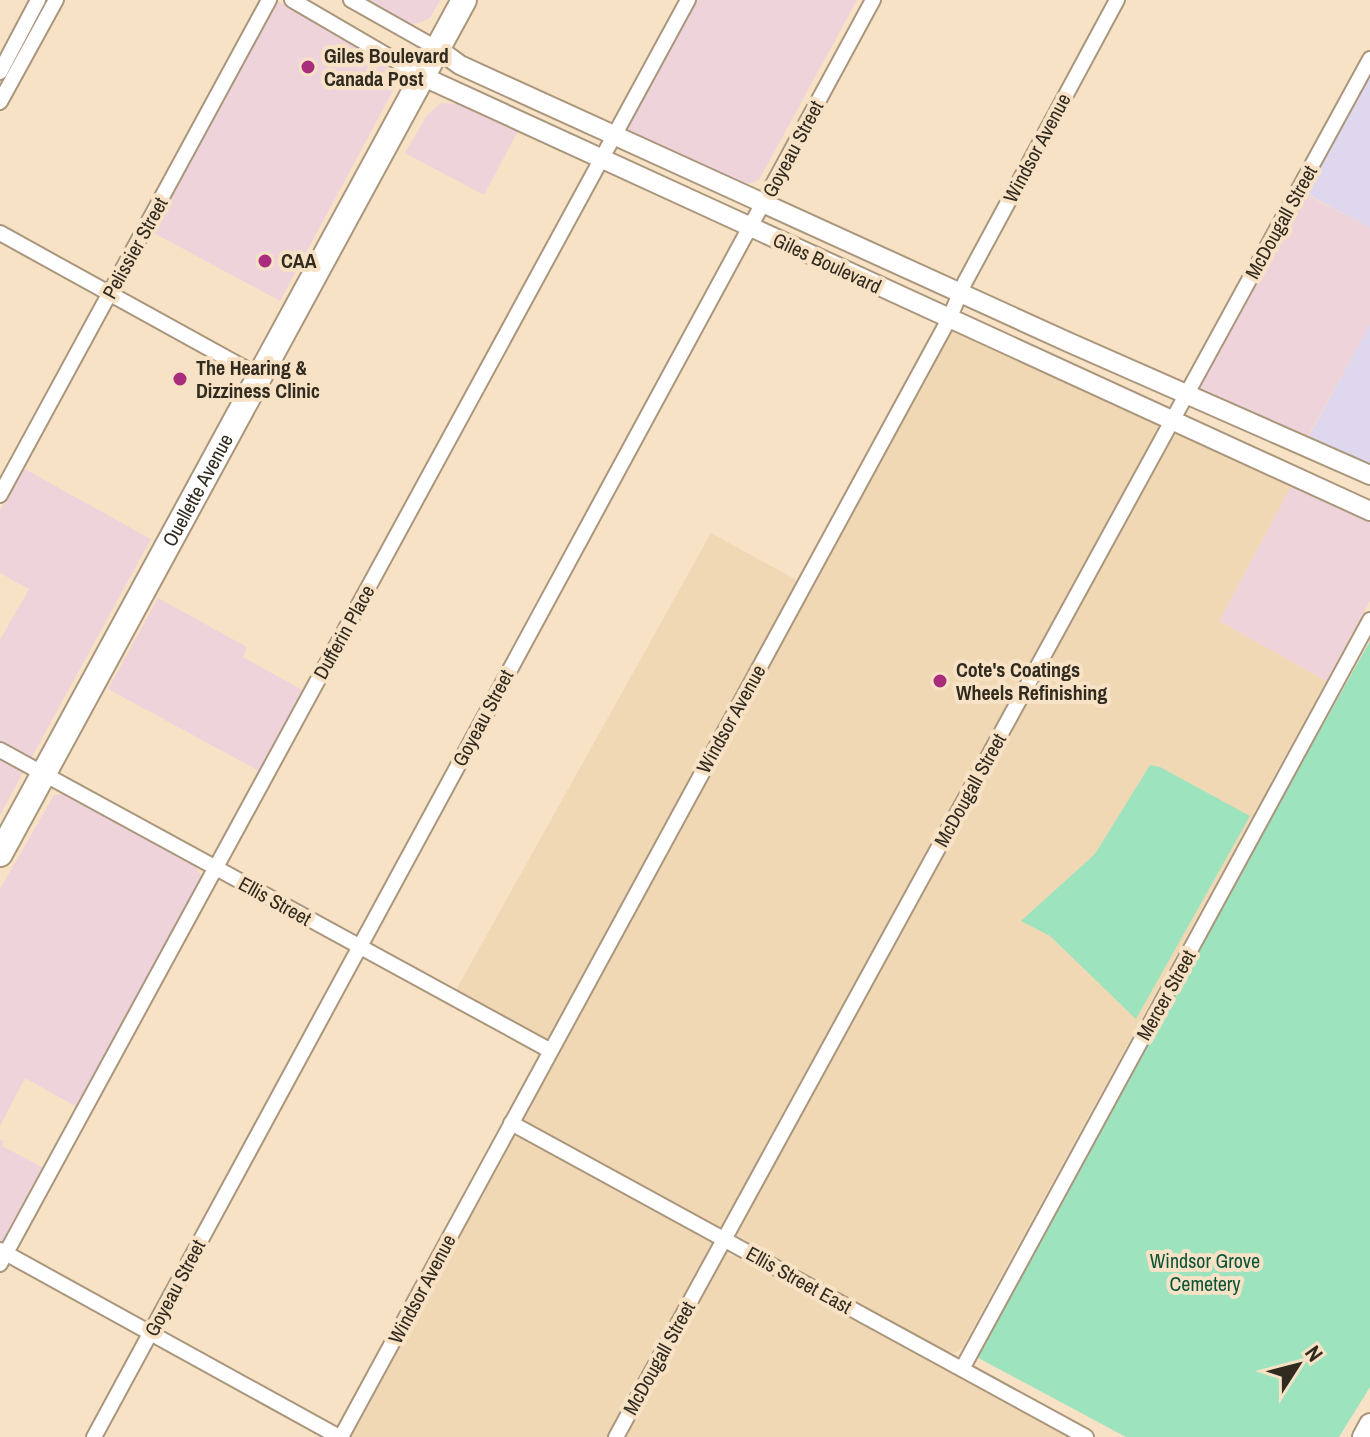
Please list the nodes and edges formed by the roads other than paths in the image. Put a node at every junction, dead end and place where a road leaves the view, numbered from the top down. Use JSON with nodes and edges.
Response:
{"nodes":[{"id":1,"x":38,"y":0,"type":"edge"},
{"id":2,"x":56,"y":0,"type":"edge"},
{"id":3,"x":269,"y":0,"type":"edge"},
{"id":4,"x":292,"y":0,"type":"edge"},
{"id":5,"x":351,"y":0,"type":"edge"},
{"id":6,"x":464,"y":0,"type":"edge"},
{"id":7,"x":688,"y":0,"type":"edge"},
{"id":8,"x":873,"y":0,"type":"edge"},
{"id":9,"x":1117,"y":0,"type":"edge"},
{"id":10,"x":438,"y":49,"type":"junction"},
{"id":11,"x":1370,"y":59,"type":"edge"},
{"id":12,"x":0,"y":72,"type":"edge"},
{"id":13,"x":424,"y":77,"type":"junction"},
{"id":14,"x":0,"y":102,"type":"edge"},
{"id":15,"x":615,"y":135,"type":"junction"},
{"id":16,"x":601,"y":160,"type":"junction"},
{"id":17,"x":764,"y":203,"type":"junction"},
{"id":18,"x":750,"y":227,"type":"junction"},
{"id":19,"x":0,"y":233,"type":"edge"},
{"id":20,"x":960,"y":292,"type":"junction"},
{"id":21,"x":110,"y":293,"type":"junction"},
{"id":22,"x":949,"y":319,"type":"junction"},
{"id":23,"x":259,"y":376,"type":"junction"},
{"id":24,"x":1187,"y":394,"type":"junction"},
{"id":25,"x":1172,"y":420,"type":"junction"},
{"id":26,"x":1370,"y":475,"type":"edge"},
{"id":27,"x":0,"y":495,"type":"edge"},
{"id":28,"x":1370,"y":511,"type":"edge"},
{"id":29,"x":1370,"y":620,"type":"edge"},
{"id":30,"x":0,"y":750,"type":"edge"},
{"id":31,"x":44,"y":774,"type":"junction"},
{"id":32,"x":0,"y":854,"type":"edge"},
{"id":33,"x":216,"y":868,"type":"junction"},
{"id":34,"x":360,"y":947,"type":"junction"},
{"id":35,"x":551,"y":1051,"type":"junction"},
{"id":36,"x":511,"y":1123,"type":"junction"},
{"id":37,"x":724,"y":1239,"type":"junction"},
{"id":38,"x":2,"y":1256,"type":"edge"},
{"id":39,"x":151,"y":1333,"type":"junction"},
{"id":40,"x":962,"y":1369,"type":"junction"},
{"id":41,"x":1370,"y":1424,"type":"edge"},
{"id":42,"x":94,"y":1437,"type":"edge"},
{"id":43,"x":340,"y":1437,"type":"edge"},
{"id":44,"x":616,"y":1437,"type":"edge"},
{"id":45,"x":1086,"y":1437,"type":"edge"},
{"id":46,"x":1363,"y":1437,"type":"edge"}],
"edges":[{"from":1,"to":12,"type":"street"},
{"from":2,"to":14,"type":"street"},
{"from":3,"to":21,"type":"street","name":"Pelissier Street"},
{"from":4,"to":13,"type":"street","name":"Giles Boulevard"},
{"from":5,"to":10,"type":"street","name":"Giles Boulevard"},
{"from":6,"to":10,"type":"main road","name":"Ouellette Avenue"},
{"from":7,"to":15,"type":"street","name":"Dufferin Place"},
{"from":8,"to":17,"type":"street","name":"Goyeau Street"},
{"from":9,"to":20,"type":"street","name":"Windsor Avenue"},
{"from":10,"to":13,"type":"main road","name":"Ouellette Avenue"},
{"from":10,"to":15,"type":"street","name":"Giles Boulevard"},
{"from":11,"to":24,"type":"street","name":"McDougall Street"},
{"from":13,"to":16,"type":"street","name":"Giles Boulevard"},
{"from":13,"to":23,"type":"main road","name":"Ouellette Avenue"},
{"from":15,"to":16,"type":"street","name":"Dufferin Place"},
{"from":15,"to":17,"type":"street","name":"Giles Boulevard"},
{"from":16,"to":18,"type":"street","name":"Giles Boulevard"},
{"from":16,"to":33,"type":"street","name":"Dufferin Place"},
{"from":17,"to":18,"type":"street","name":"Goyeau Street"},
{"from":17,"to":20,"type":"street","name":"Giles Boulevard"},
{"from":18,"to":22,"type":"street","name":"Giles Boulevard"},
{"from":18,"to":34,"type":"street","name":"Goyeau Street"},
{"from":19,"to":21,"type":"street"},
{"from":20,"to":22,"type":"street","name":"Windsor Avenue"},
{"from":20,"to":24,"type":"street","name":"Giles Boulevard"},
{"from":21,"to":23,"type":"street"},
{"from":21,"to":27,"type":"street","name":"Pelissier Street"},
{"from":22,"to":25,"type":"street","name":"Giles Boulevard"},
{"from":22,"to":35,"type":"street","name":"Windsor Avenue"},
{"from":23,"to":31,"type":"main road","name":"Ouellette Avenue"},
{"from":24,"to":25,"type":"street","name":"McDougall Street"},
{"from":24,"to":26,"type":"street","name":"Giles Boulevard"},
{"from":25,"to":28,"type":"street","name":"Giles Boulevard"},
{"from":25,"to":37,"type":"street","name":"McDougall Street"},
{"from":29,"to":40,"type":"street","name":"Mercer Street"},
{"from":30,"to":31,"type":"street","name":"Ellis Street"},
{"from":31,"to":32,"type":"main road","name":"Ouellette Avenue"},
{"from":31,"to":33,"type":"street","name":"Ellis Street"},
{"from":33,"to":34,"type":"street","name":"Ellis Street"},
{"from":33,"to":38,"type":"street","name":"Dufferin Place"},
{"from":34,"to":35,"type":"street","name":"Ellis Street"},
{"from":34,"to":39,"type":"street","name":"Goyeau Street"},
{"from":35,"to":36,"type":"street","name":"Windsor Avenue"},
{"from":36,"to":37,"type":"street","name":"Ellis Street East"},
{"from":36,"to":43,"type":"street","name":"Windsor Avenue"},
{"from":37,"to":40,"type":"street","name":"Ellis Street East"},
{"from":37,"to":44,"type":"street","name":"McDougall Street"},
{"from":38,"to":39,"type":"street"},
{"from":39,"to":42,"type":"street","name":"Goyeau Street"},
{"from":39,"to":43,"type":"street"},
{"from":40,"to":45,"type":"street","name":"Ellis Street East"},
{"from":41,"to":46,"type":"main road"}]}
